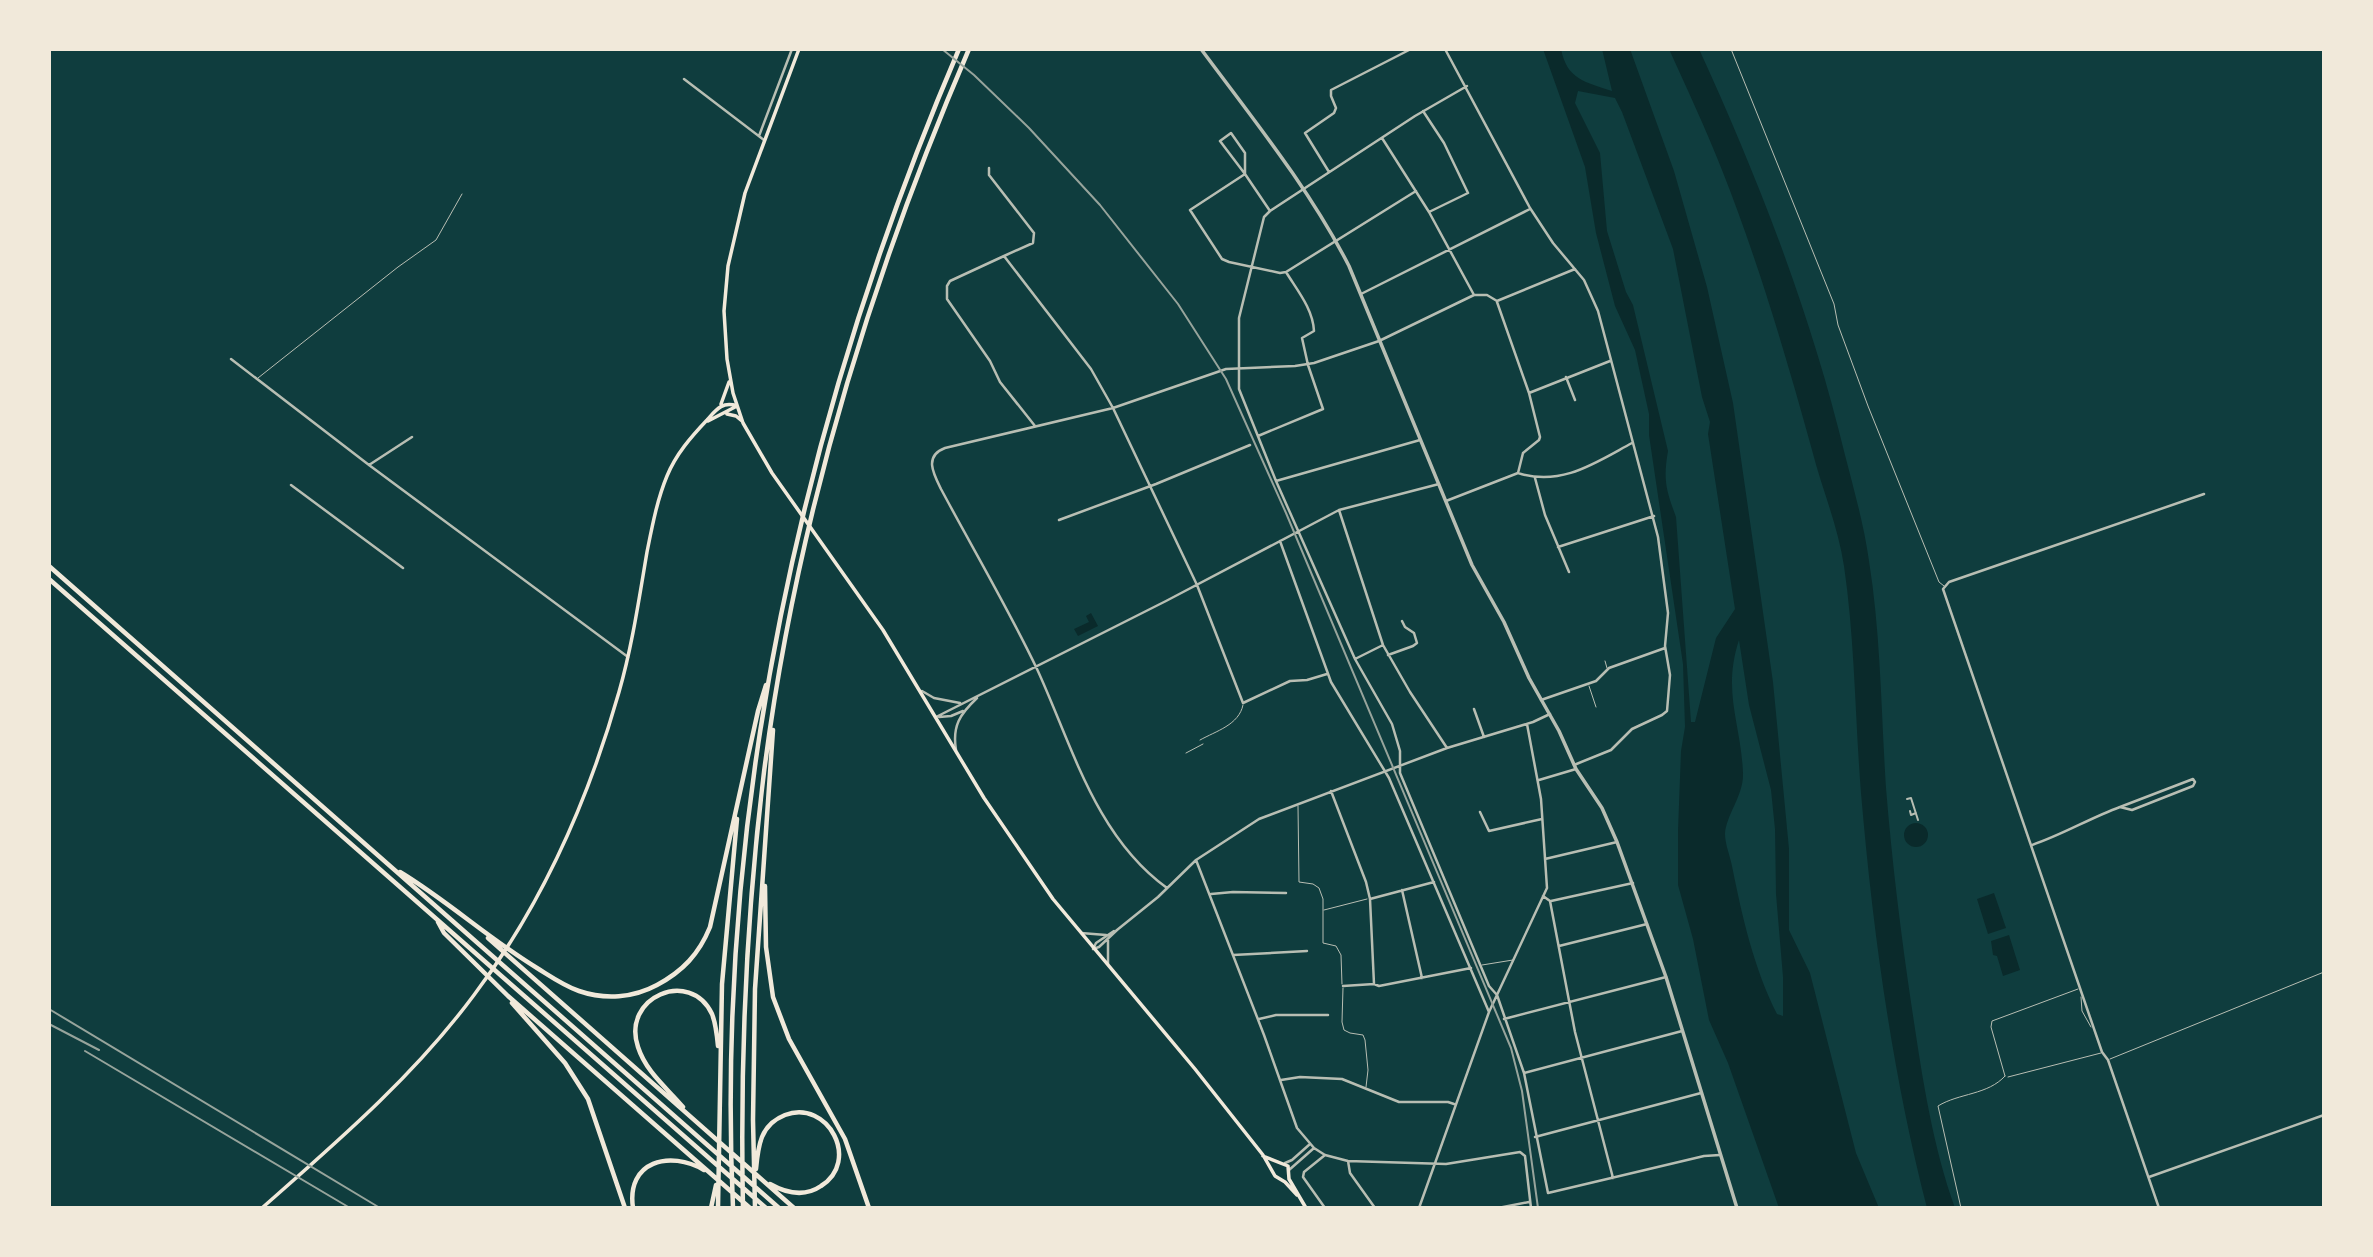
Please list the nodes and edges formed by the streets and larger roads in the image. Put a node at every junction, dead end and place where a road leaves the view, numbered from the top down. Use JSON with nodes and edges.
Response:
{"nodes":[{"id":1,"x":792,"y":49,"type":"edge"},
{"id":2,"x":799,"y":49,"type":"edge"},
{"id":3,"x":969,"y":49,"type":"edge"},
{"id":4,"x":1201,"y":49,"type":"edge"},
{"id":5,"x":1411,"y":49,"type":"edge"},
{"id":6,"x":1445,"y":49,"type":"edge"},
{"id":7,"x":958,"y":52,"type":"edge"},
{"id":8,"x":684,"y":79,"type":"dead end"},
{"id":9,"x":1467,"y":86,"type":"junction"},
{"id":10,"x":1423,"y":111,"type":"junction"},
{"id":11,"x":759,"y":136,"type":"junction"},
{"id":12,"x":1382,"y":138,"type":"junction"},
{"id":13,"x":764,"y":140,"type":"junction"},
{"id":14,"x":989,"y":168,"type":"dead end"},
{"id":15,"x":1329,"y":172,"type":"junction"},
{"id":16,"x":1245,"y":174,"type":"junction"},
{"id":17,"x":1302,"y":189,"type":"junction"},
{"id":18,"x":1416,"y":191,"type":"junction"},
{"id":19,"x":1530,"y":208,"type":"junction"},
{"id":20,"x":1270,"y":211,"type":"junction"},
{"id":21,"x":1429,"y":212,"type":"junction"},
{"id":22,"x":1336,"y":241,"type":"junction"},
{"id":23,"x":1448,"y":251,"type":"junction"},
{"id":24,"x":1004,"y":256,"type":"junction"},
{"id":25,"x":1251,"y":267,"type":"junction"},
{"id":26,"x":1575,"y":269,"type":"junction"},
{"id":27,"x":1286,"y":272,"type":"junction"},
{"id":28,"x":1361,"y":293,"type":"junction"},
{"id":29,"x":1474,"y":295,"type":"junction"},
{"id":30,"x":1497,"y":301,"type":"junction"},
{"id":31,"x":1379,"y":341,"type":"junction"},
{"id":32,"x":231,"y":359,"type":"dead end"},
{"id":33,"x":1610,"y":361,"type":"junction"},
{"id":34,"x":1308,"y":365,"type":"junction"},
{"id":35,"x":1238,"y":367,"type":"junction"},
{"id":36,"x":729,"y":376,"type":"junction"},
{"id":37,"x":1566,"y":377,"type":"junction"},
{"id":38,"x":1529,"y":393,"type":"junction"},
{"id":39,"x":1575,"y":400,"type":"dead end"},
{"id":40,"x":719,"y":407,"type":"junction"},
{"id":41,"x":737,"y":407,"type":"junction"},
{"id":42,"x":1113,"y":408,"type":"junction"},
{"id":43,"x":725,"y":414,"type":"junction"},
{"id":44,"x":743,"y":423,"type":"junction"},
{"id":45,"x":704,"y":424,"type":"junction"},
{"id":46,"x":1035,"y":426,"type":"junction"},
{"id":47,"x":1258,"y":436,"type":"junction"},
{"id":48,"x":412,"y":437,"type":"dead end"},
{"id":49,"x":1421,"y":439,"type":"junction"},
{"id":50,"x":1632,"y":443,"type":"junction"},
{"id":51,"x":1250,"y":445,"type":"dead end"},
{"id":52,"x":369,"y":465,"type":"junction"},
{"id":53,"x":1518,"y":473,"type":"junction"},
{"id":54,"x":1535,"y":478,"type":"junction"},
{"id":55,"x":1276,"y":481,"type":"junction"},
{"id":56,"x":1439,"y":484,"type":"junction"},
{"id":57,"x":291,"y":485,"type":"dead end"},
{"id":58,"x":1150,"y":486,"type":"junction"},
{"id":59,"x":2204,"y":494,"type":"dead end"},
{"id":60,"x":1445,"y":502,"type":"junction"},
{"id":61,"x":1339,"y":510,"type":"junction"},
{"id":62,"x":1654,"y":516,"type":"junction"},
{"id":63,"x":1059,"y":520,"type":"dead end"},
{"id":64,"x":1298,"y":531,"type":"junction"},
{"id":65,"x":1280,"y":541,"type":"junction"},
{"id":66,"x":1558,"y":547,"type":"junction"},
{"id":67,"x":49,"y":566,"type":"edge"},
{"id":68,"x":403,"y":568,"type":"dead end"},
{"id":69,"x":1569,"y":572,"type":"dead end"},
{"id":70,"x":49,"y":579,"type":"edge"},
{"id":71,"x":1198,"y":585,"type":"junction"},
{"id":72,"x":1402,"y":621,"type":"dead end"},
{"id":73,"x":1383,"y":645,"type":"junction"},
{"id":74,"x":1665,"y":648,"type":"junction"},
{"id":75,"x":1388,"y":655,"type":"junction"},
{"id":76,"x":628,"y":657,"type":"junction"},
{"id":77,"x":1355,"y":659,"type":"junction"},
{"id":78,"x":1036,"y":667,"type":"junction"},
{"id":79,"x":771,"y":671,"type":"junction"},
{"id":80,"x":1327,"y":674,"type":"junction"},
{"id":81,"x":922,"y":691,"type":"junction"},
{"id":82,"x":979,"y":696,"type":"junction"},
{"id":83,"x":1541,"y":700,"type":"junction"},
{"id":84,"x":964,"y":703,"type":"junction"},
{"id":85,"x":1474,"y":709,"type":"dead end"},
{"id":86,"x":964,"y":710,"type":"junction"},
{"id":87,"x":1549,"y":714,"type":"junction"},
{"id":88,"x":936,"y":717,"type":"junction"},
{"id":89,"x":772,"y":722,"type":"junction"},
{"id":90,"x":1527,"y":724,"type":"junction"},
{"id":91,"x":1484,"y":737,"type":"junction"},
{"id":92,"x":1447,"y":748,"type":"junction"},
{"id":93,"x":957,"y":753,"type":"junction"},
{"id":94,"x":1401,"y":765,"type":"junction"},
{"id":95,"x":1575,"y":767,"type":"junction"},
{"id":96,"x":1385,"y":771,"type":"junction"},
{"id":97,"x":1538,"y":780,"type":"junction"},
{"id":98,"x":1331,"y":790,"type":"junction"},
{"id":99,"x":740,"y":794,"type":"junction"},
{"id":100,"x":1911,"y":807,"type":"dead end"},
{"id":101,"x":2120,"y":807,"type":"junction"},
{"id":102,"x":1480,"y":812,"type":"dead end"},
{"id":103,"x":1542,"y":819,"type":"junction"},
{"id":104,"x":1918,"y":820,"type":"dead end"},
{"id":105,"x":1617,"y":842,"type":"junction"},
{"id":106,"x":2032,"y":845,"type":"junction"},
{"id":107,"x":1545,"y":859,"type":"junction"},
{"id":108,"x":765,"y":860,"type":"junction"},
{"id":109,"x":1196,"y":860,"type":"junction"},
{"id":110,"x":389,"y":865,"type":"junction"},
{"id":111,"x":1433,"y":882,"type":"junction"},
{"id":112,"x":1633,"y":883,"type":"junction"},
{"id":113,"x":1167,"y":888,"type":"junction"},
{"id":114,"x":1402,"y":890,"type":"junction"},
{"id":115,"x":1286,"y":893,"type":"dead end"},
{"id":116,"x":1211,"y":894,"type":"junction"},
{"id":117,"x":1543,"y":896,"type":"junction"},
{"id":118,"x":1370,"y":899,"type":"junction"},
{"id":119,"x":1550,"y":901,"type":"junction"},
{"id":120,"x":436,"y":918,"type":"junction"},
{"id":121,"x":1647,"y":924,"type":"junction"},
{"id":122,"x":472,"y":925,"type":"junction"},
{"id":123,"x":1117,"y":930,"type":"junction"},
{"id":124,"x":1080,"y":932,"type":"junction"},
{"id":125,"x":1106,"y":935,"type":"junction"},
{"id":126,"x":1108,"y":940,"type":"junction"},
{"id":127,"x":1559,"y":946,"type":"junction"},
{"id":128,"x":1093,"y":949,"type":"junction"},
{"id":129,"x":1307,"y":951,"type":"dead end"},
{"id":130,"x":1233,"y":955,"type":"junction"},
{"id":131,"x":1109,"y":967,"type":"junction"},
{"id":132,"x":1471,"y":968,"type":"junction"},
{"id":133,"x":1422,"y":978,"type":"junction"},
{"id":134,"x":1666,"y":978,"type":"junction"},
{"id":135,"x":1374,"y":984,"type":"junction"},
{"id":136,"x":1343,"y":986,"type":"road end"},
{"id":137,"x":1497,"y":995,"type":"junction"},
{"id":138,"x":508,"y":996,"type":"junction"},
{"id":139,"x":1569,"y":1002,"type":"junction"},
{"id":140,"x":1489,"y":1011,"type":"junction"},
{"id":141,"x":1328,"y":1015,"type":"dead end"},
{"id":142,"x":1504,"y":1018,"type":"junction"},
{"id":143,"x":1258,"y":1019,"type":"junction"},
{"id":144,"x":1682,"y":1031,"type":"junction"},
{"id":145,"x":1581,"y":1057,"type":"junction"},
{"id":146,"x":720,"y":1065,"type":"junction"},
{"id":147,"x":1524,"y":1073,"type":"junction"},
{"id":148,"x":1281,"y":1080,"type":"junction"},
{"id":149,"x":1701,"y":1093,"type":"junction"},
{"id":150,"x":1455,"y":1105,"type":"junction"},
{"id":151,"x":687,"y":1114,"type":"junction"},
{"id":152,"x":2324,"y":1115,"type":"edge"},
{"id":153,"x":1597,"y":1121,"type":"junction"},
{"id":154,"x":1535,"y":1137,"type":"junction"},
{"id":155,"x":1310,"y":1144,"type":"junction"},
{"id":156,"x":1314,"y":1148,"type":"junction"},
{"id":157,"x":1263,"y":1155,"type":"junction"},
{"id":158,"x":1325,"y":1155,"type":"junction"},
{"id":159,"x":1720,"y":1155,"type":"junction"},
{"id":160,"x":1348,"y":1161,"type":"junction"},
{"id":161,"x":1278,"y":1163,"type":"junction"},
{"id":162,"x":755,"y":1164,"type":"junction"},
{"id":163,"x":1285,"y":1164,"type":"junction"},
{"id":164,"x":1435,"y":1164,"type":"junction"},
{"id":165,"x":1273,"y":1170,"type":"junction"},
{"id":166,"x":1289,"y":1172,"type":"junction"},
{"id":167,"x":716,"y":1175,"type":"junction"},
{"id":168,"x":2150,"y":1177,"type":"junction"},
{"id":169,"x":1613,"y":1178,"type":"junction"},
{"id":170,"x":1281,"y":1179,"type":"junction"},
{"id":171,"x":763,"y":1181,"type":"junction"},
{"id":172,"x":717,"y":1188,"type":"junction"},
{"id":173,"x":1297,"y":1195,"type":"junction"},
{"id":174,"x":1531,"y":1202,"type":"junction"},
{"id":175,"x":262,"y":1208,"type":"edge"},
{"id":176,"x":625,"y":1208,"type":"edge"},
{"id":177,"x":633,"y":1208,"type":"edge"},
{"id":178,"x":711,"y":1208,"type":"edge"},
{"id":179,"x":718,"y":1208,"type":"edge"},
{"id":180,"x":733,"y":1208,"type":"edge"},
{"id":181,"x":743,"y":1208,"type":"edge"},
{"id":182,"x":753,"y":1208,"type":"edge"},
{"id":183,"x":766,"y":1208,"type":"edge"},
{"id":184,"x":779,"y":1208,"type":"edge"},
{"id":185,"x":794,"y":1208,"type":"edge"},
{"id":186,"x":869,"y":1208,"type":"edge"},
{"id":187,"x":1306,"y":1208,"type":"edge"},
{"id":188,"x":1325,"y":1208,"type":"edge"},
{"id":189,"x":1375,"y":1208,"type":"edge"},
{"id":190,"x":1419,"y":1208,"type":"edge"},
{"id":191,"x":1498,"y":1208,"type":"edge"},
{"id":192,"x":1531,"y":1208,"type":"edge"},
{"id":193,"x":1737,"y":1208,"type":"edge"},
{"id":194,"x":2159,"y":1208,"type":"edge"}],
"edges":[{"from":1,"to":11,"type":"street"},
{"from":2,"to":13,"type":"main road"},
{"from":3,"to":89,"type":"highway"},
{"from":4,"to":17,"type":"street"},
{"from":5,"to":15,"type":"street"},
{"from":6,"to":9,"type":"street"},
{"from":7,"to":79,"type":"highway"},
{"from":8,"to":11,"type":"street"},
{"from":9,"to":10,"type":"street"},
{"from":9,"to":19,"type":"street"},
{"from":10,"to":12,"type":"street"},
{"from":10,"to":21,"type":"street"},
{"from":11,"to":13,"type":"street"},
{"from":12,"to":15,"type":"street"},
{"from":12,"to":18,"type":"street"},
{"from":13,"to":36,"type":"main road"},
{"from":14,"to":24,"type":"street"},
{"from":15,"to":17,"type":"street"},
{"from":16,"to":16,"type":"street"},
{"from":16,"to":20,"type":"street"},
{"from":16,"to":25,"type":"street"},
{"from":17,"to":20,"type":"street"},
{"from":17,"to":22,"type":"street"},
{"from":18,"to":21,"type":"street"},
{"from":18,"to":22,"type":"street"},
{"from":19,"to":23,"type":"street"},
{"from":19,"to":26,"type":"street"},
{"from":20,"to":25,"type":"street"},
{"from":21,"to":23,"type":"street"},
{"from":22,"to":27,"type":"street"},
{"from":22,"to":28,"type":"street"},
{"from":23,"to":28,"type":"street"},
{"from":23,"to":29,"type":"street"},
{"from":24,"to":42,"type":"street"},
{"from":24,"to":46,"type":"street"},
{"from":25,"to":27,"type":"street"},
{"from":25,"to":35,"type":"street"},
{"from":26,"to":30,"type":"street"},
{"from":26,"to":33,"type":"street"},
{"from":27,"to":34,"type":"street"},
{"from":28,"to":31,"type":"street"},
{"from":29,"to":30,"type":"street"},
{"from":29,"to":31,"type":"street"},
{"from":30,"to":38,"type":"street"},
{"from":31,"to":34,"type":"street"},
{"from":31,"to":49,"type":"street"},
{"from":32,"to":52,"type":"street"},
{"from":33,"to":37,"type":"street"},
{"from":33,"to":50,"type":"street"},
{"from":34,"to":35,"type":"street"},
{"from":34,"to":47,"type":"street"},
{"from":35,"to":42,"type":"street"},
{"from":35,"to":47,"type":"street"},
{"from":36,"to":40,"type":"main road"},
{"from":36,"to":41,"type":"main road"},
{"from":37,"to":38,"type":"street"},
{"from":37,"to":39,"type":"street"},
{"from":38,"to":53,"type":"street"},
{"from":40,"to":41,"type":"main road"},
{"from":40,"to":45,"type":"main road"},
{"from":41,"to":43,"type":"main road"},
{"from":41,"to":44,"type":"main road"},
{"from":42,"to":46,"type":"street"},
{"from":42,"to":58,"type":"street"},
{"from":43,"to":44,"type":"main road"},
{"from":43,"to":45,"type":"main road"},
{"from":44,"to":81,"type":"main road"},
{"from":45,"to":76,"type":"main road"},
{"from":46,"to":78,"type":"street"},
{"from":47,"to":55,"type":"street"},
{"from":48,"to":52,"type":"street"},
{"from":49,"to":55,"type":"street"},
{"from":49,"to":56,"type":"street"},
{"from":50,"to":54,"type":"street"},
{"from":50,"to":62,"type":"street"},
{"from":51,"to":58,"type":"street"},
{"from":52,"to":76,"type":"street"},
{"from":53,"to":54,"type":"street"},
{"from":53,"to":60,"type":"street"},
{"from":54,"to":66,"type":"street"},
{"from":55,"to":64,"type":"street"},
{"from":56,"to":60,"type":"street"},
{"from":56,"to":61,"type":"street"},
{"from":57,"to":68,"type":"street"},
{"from":58,"to":63,"type":"street"},
{"from":58,"to":71,"type":"street"},
{"from":59,"to":106,"type":"street"},
{"from":60,"to":83,"type":"street"},
{"from":61,"to":64,"type":"street"},
{"from":61,"to":73,"type":"street"},
{"from":62,"to":66,"type":"street"},
{"from":62,"to":74,"type":"street"},
{"from":64,"to":65,"type":"street"},
{"from":64,"to":77,"type":"street"},
{"from":65,"to":71,"type":"street"},
{"from":65,"to":80,"type":"street"},
{"from":66,"to":69,"type":"street"},
{"from":67,"to":110,"type":"highway"},
{"from":70,"to":120,"type":"highway"},
{"from":71,"to":78,"type":"street"},
{"from":71,"to":80,"type":"street"},
{"from":72,"to":75,"type":"street"},
{"from":73,"to":75,"type":"street"},
{"from":73,"to":77,"type":"street"},
{"from":74,"to":83,"type":"street"},
{"from":74,"to":95,"type":"street"},
{"from":75,"to":92,"type":"street"},
{"from":76,"to":175,"type":"main road"},
{"from":77,"to":94,"type":"street"},
{"from":78,"to":82,"type":"street"},
{"from":78,"to":113,"type":"street"},
{"from":79,"to":99,"type":"highway"},
{"from":79,"to":180,"type":"highway"},
{"from":80,"to":96,"type":"street"},
{"from":81,"to":84,"type":"street"},
{"from":81,"to":88,"type":"main road"},
{"from":82,"to":84,"type":"street"},
{"from":82,"to":86,"type":"street"},
{"from":83,"to":87,"type":"street"},
{"from":84,"to":88,"type":"street"},
{"from":85,"to":91,"type":"street"},
{"from":86,"to":88,"type":"street"},
{"from":86,"to":93,"type":"street"},
{"from":87,"to":90,"type":"street"},
{"from":87,"to":95,"type":"street"},
{"from":88,"to":93,"type":"main road"},
{"from":89,"to":108,"type":"highway"},
{"from":89,"to":181,"type":"highway"},
{"from":90,"to":91,"type":"street"},
{"from":90,"to":97,"type":"street"},
{"from":91,"to":92,"type":"street"},
{"from":92,"to":94,"type":"street"},
{"from":93,"to":124,"type":"main road"},
{"from":94,"to":96,"type":"street"},
{"from":94,"to":137,"type":"street"},
{"from":95,"to":97,"type":"street"},
{"from":95,"to":105,"type":"street"},
{"from":96,"to":98,"type":"street"},
{"from":96,"to":111,"type":"street"},
{"from":97,"to":103,"type":"street"},
{"from":98,"to":109,"type":"street"},
{"from":98,"to":118,"type":"street"},
{"from":99,"to":122,"type":"highway"},
{"from":99,"to":146,"type":"highway"},
{"from":100,"to":104,"type":"street"},
{"from":101,"to":101,"type":"street"},
{"from":101,"to":106,"type":"street"},
{"from":102,"to":103,"type":"street"},
{"from":103,"to":107,"type":"street"},
{"from":105,"to":107,"type":"street"},
{"from":105,"to":112,"type":"street"},
{"from":106,"to":168,"type":"street"},
{"from":107,"to":117,"type":"street"},
{"from":108,"to":162,"type":"highway"},
{"from":108,"to":186,"type":"highway"},
{"from":109,"to":113,"type":"street"},
{"from":109,"to":116,"type":"street"},
{"from":110,"to":122,"type":"highway"},
{"from":110,"to":184,"type":"highway"},
{"from":111,"to":114,"type":"street"},
{"from":111,"to":132,"type":"street"},
{"from":112,"to":119,"type":"street"},
{"from":112,"to":121,"type":"street"},
{"from":113,"to":123,"type":"street"},
{"from":114,"to":118,"type":"street"},
{"from":114,"to":133,"type":"street"},
{"from":115,"to":116,"type":"street"},
{"from":116,"to":130,"type":"street"},
{"from":117,"to":119,"type":"street"},
{"from":117,"to":137,"type":"street"},
{"from":118,"to":135,"type":"street"},
{"from":119,"to":127,"type":"street"},
{"from":120,"to":138,"type":"highway"},
{"from":120,"to":183,"type":"highway"},
{"from":121,"to":127,"type":"street"},
{"from":121,"to":134,"type":"street"},
{"from":122,"to":151,"type":"highway"},
{"from":123,"to":125,"type":"street"},
{"from":123,"to":126,"type":"street"},
{"from":124,"to":125,"type":"street"},
{"from":124,"to":128,"type":"main road"},
{"from":125,"to":128,"type":"street"},
{"from":126,"to":128,"type":"street"},
{"from":126,"to":131,"type":"street"},
{"from":127,"to":139,"type":"street"},
{"from":128,"to":131,"type":"main road"},
{"from":129,"to":130,"type":"street"},
{"from":130,"to":143,"type":"street"},
{"from":131,"to":157,"type":"main road"},
{"from":132,"to":133,"type":"street"},
{"from":132,"to":140,"type":"street"},
{"from":133,"to":135,"type":"street"},
{"from":134,"to":139,"type":"street"},
{"from":134,"to":144,"type":"street"},
{"from":135,"to":136,"type":"street"},
{"from":137,"to":140,"type":"street"},
{"from":137,"to":142,"type":"street"},
{"from":138,"to":167,"type":"highway"},
{"from":138,"to":176,"type":"highway"},
{"from":139,"to":142,"type":"street"},
{"from":139,"to":145,"type":"street"},
{"from":140,"to":150,"type":"street"},
{"from":141,"to":143,"type":"street"},
{"from":142,"to":147,"type":"street"},
{"from":143,"to":148,"type":"street"},
{"from":144,"to":145,"type":"street"},
{"from":144,"to":149,"type":"street"},
{"from":145,"to":147,"type":"street"},
{"from":145,"to":153,"type":"street"},
{"from":146,"to":151,"type":"highway"},
{"from":146,"to":167,"type":"highway"},
{"from":147,"to":154,"type":"street"},
{"from":148,"to":150,"type":"street"},
{"from":148,"to":155,"type":"street"},
{"from":149,"to":153,"type":"street"},
{"from":149,"to":159,"type":"street"},
{"from":150,"to":164,"type":"street"},
{"from":151,"to":171,"type":"highway"},
{"from":152,"to":168,"type":"street"},
{"from":153,"to":154,"type":"street"},
{"from":153,"to":169,"type":"street"},
{"from":154,"to":169,"type":"street"},
{"from":155,"to":156,"type":"street"},
{"from":155,"to":163,"type":"street"},
{"from":156,"to":158,"type":"street"},
{"from":156,"to":166,"type":"street"},
{"from":157,"to":161,"type":"main road"},
{"from":157,"to":165,"type":"main road"},
{"from":158,"to":160,"type":"street"},
{"from":158,"to":188,"type":"street"},
{"from":159,"to":169,"type":"street"},
{"from":159,"to":193,"type":"street"},
{"from":160,"to":164,"type":"street"},
{"from":160,"to":189,"type":"street"},
{"from":161,"to":163,"type":"main road"},
{"from":161,"to":165,"type":"main road"},
{"from":162,"to":171,"type":"highway"},
{"from":162,"to":182,"type":"highway"},
{"from":163,"to":166,"type":"main road"},
{"from":164,"to":174,"type":"street"},
{"from":164,"to":190,"type":"street"},
{"from":165,"to":170,"type":"main road"},
{"from":166,"to":170,"type":"main road"},
{"from":166,"to":173,"type":"main road"},
{"from":167,"to":172,"type":"highway"},
{"from":167,"to":177,"type":"highway"},
{"from":167,"to":182,"type":"highway"},
{"from":168,"to":194,"type":"street"},
{"from":170,"to":173,"type":"main road"},
{"from":171,"to":185,"type":"highway"},
{"from":172,"to":178,"type":"highway"},
{"from":172,"to":179,"type":"highway"},
{"from":173,"to":187,"type":"main road"},
{"from":174,"to":191,"type":"street"},
{"from":174,"to":192,"type":"street"}]}
